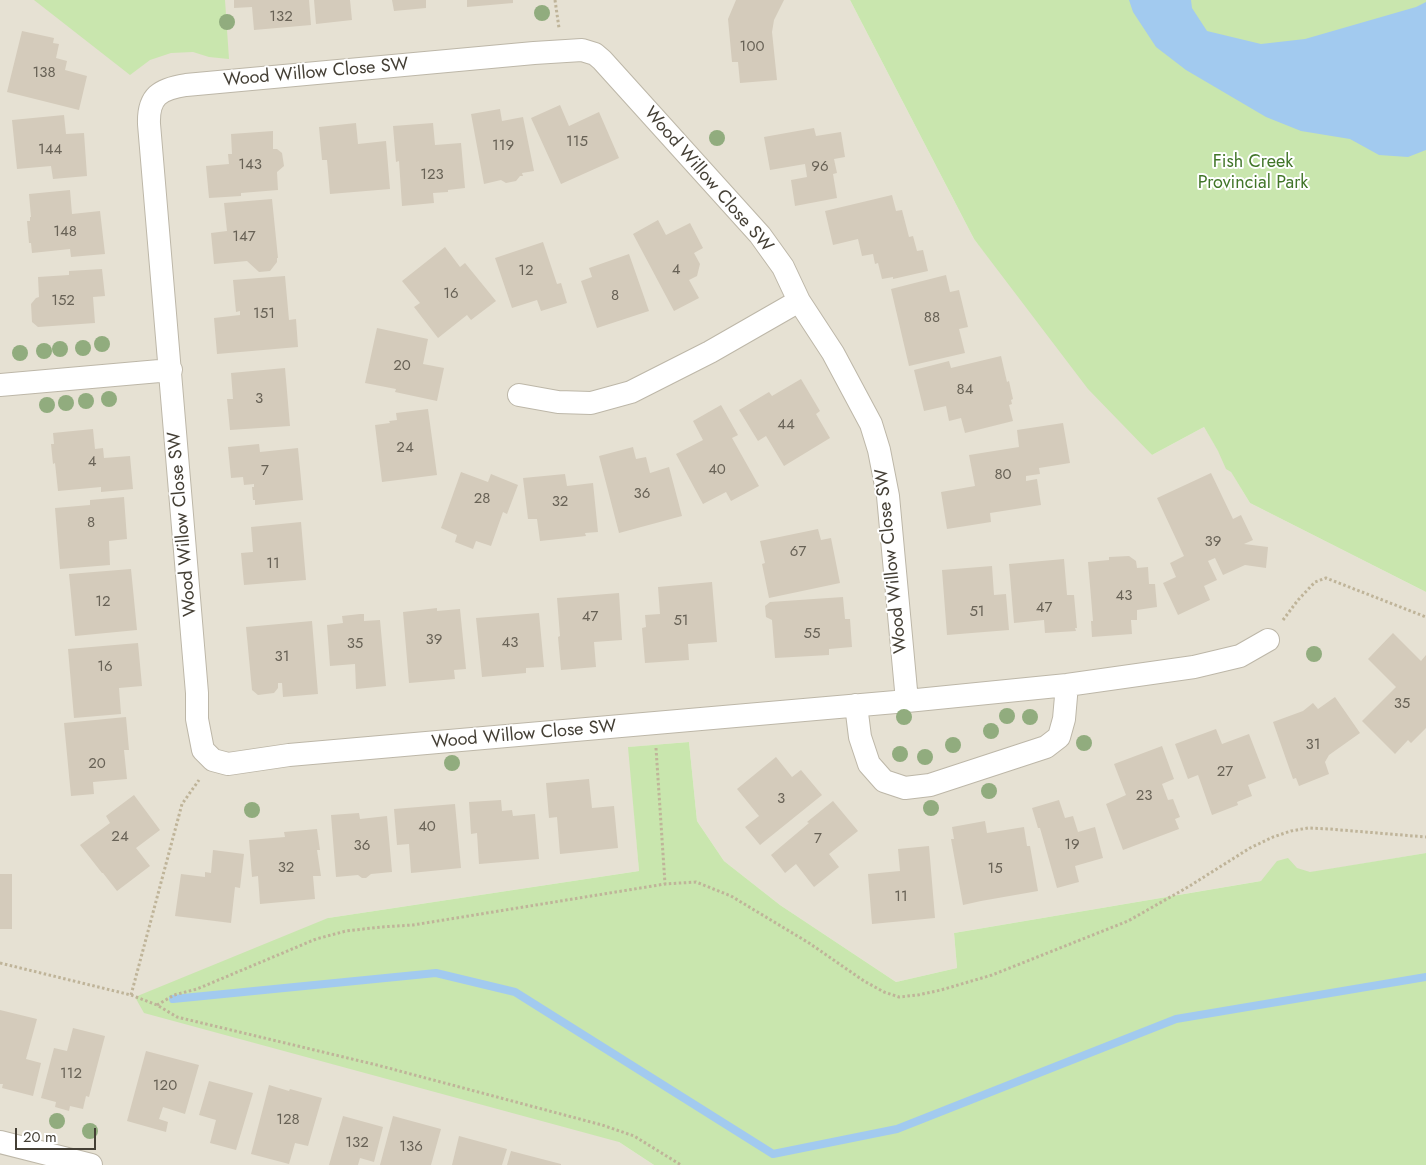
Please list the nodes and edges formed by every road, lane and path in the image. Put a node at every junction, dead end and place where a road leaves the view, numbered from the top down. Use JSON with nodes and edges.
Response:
{"nodes":[{"id":1,"x":799,"y":301,"type":"junction"},
{"id":2,"x":171,"y":370,"type":"junction"},
{"id":3,"x":0,"y":385,"type":"edge"},
{"id":4,"x":519,"y":395,"type":"dead end"},
{"id":5,"x":1426,"y":617,"type":"edge"},
{"id":6,"x":1268,"y":640,"type":"joint"},
{"id":7,"x":1067,"y":685,"type":"junction"},
{"id":8,"x":907,"y":701,"type":"junction"},
{"id":9,"x":856,"y":705,"type":"junction"},
{"id":10,"x":654,"y":723,"type":"junction"},
{"id":11,"x":213,"y":760,"type":"junction"},
{"id":12,"x":1426,"y":837,"type":"edge"},
{"id":13,"x":665,"y":884,"type":"junction"},
{"id":14,"x":0,"y":963,"type":"edge"},
{"id":15,"x":131,"y":995,"type":"junction"},
{"id":16,"x":157,"y":1005,"type":"junction"},
{"id":17,"x":0,"y":1142,"type":"edge"},
{"id":18,"x":91,"y":1165,"type":"edge"},
{"id":19,"x":681,"y":1165,"type":"edge"}],
"edges":[{"from":1,"to":2,"type":"street","name":"Wood Willow Close SW"},
{"from":1,"to":4,"type":"street"},
{"from":1,"to":8,"type":"street","name":"Wood Willow Close SW"},
{"from":2,"to":3,"type":"street"},
{"from":2,"to":11,"type":"street","name":"Wood Willow Close SW"},
{"from":5,"to":6,"type":"path"},
{"from":6,"to":7,"type":"street"},
{"from":7,"to":8,"type":"street"},
{"from":7,"to":9,"type":"street"},
{"from":8,"to":9,"type":"street","name":"Wood Willow Close SW"},
{"from":9,"to":10,"type":"street","name":"Wood Willow Close SW"},
{"from":10,"to":11,"type":"street","name":"Wood Willow Close SW"},
{"from":10,"to":13,"type":"path"},
{"from":11,"to":15,"type":"path"},
{"from":12,"to":13,"type":"path"},
{"from":13,"to":16,"type":"path"},
{"from":14,"to":15,"type":"path"},
{"from":15,"to":16,"type":"path"},
{"from":16,"to":19,"type":"path"},
{"from":17,"to":18,"type":"street"}]}
